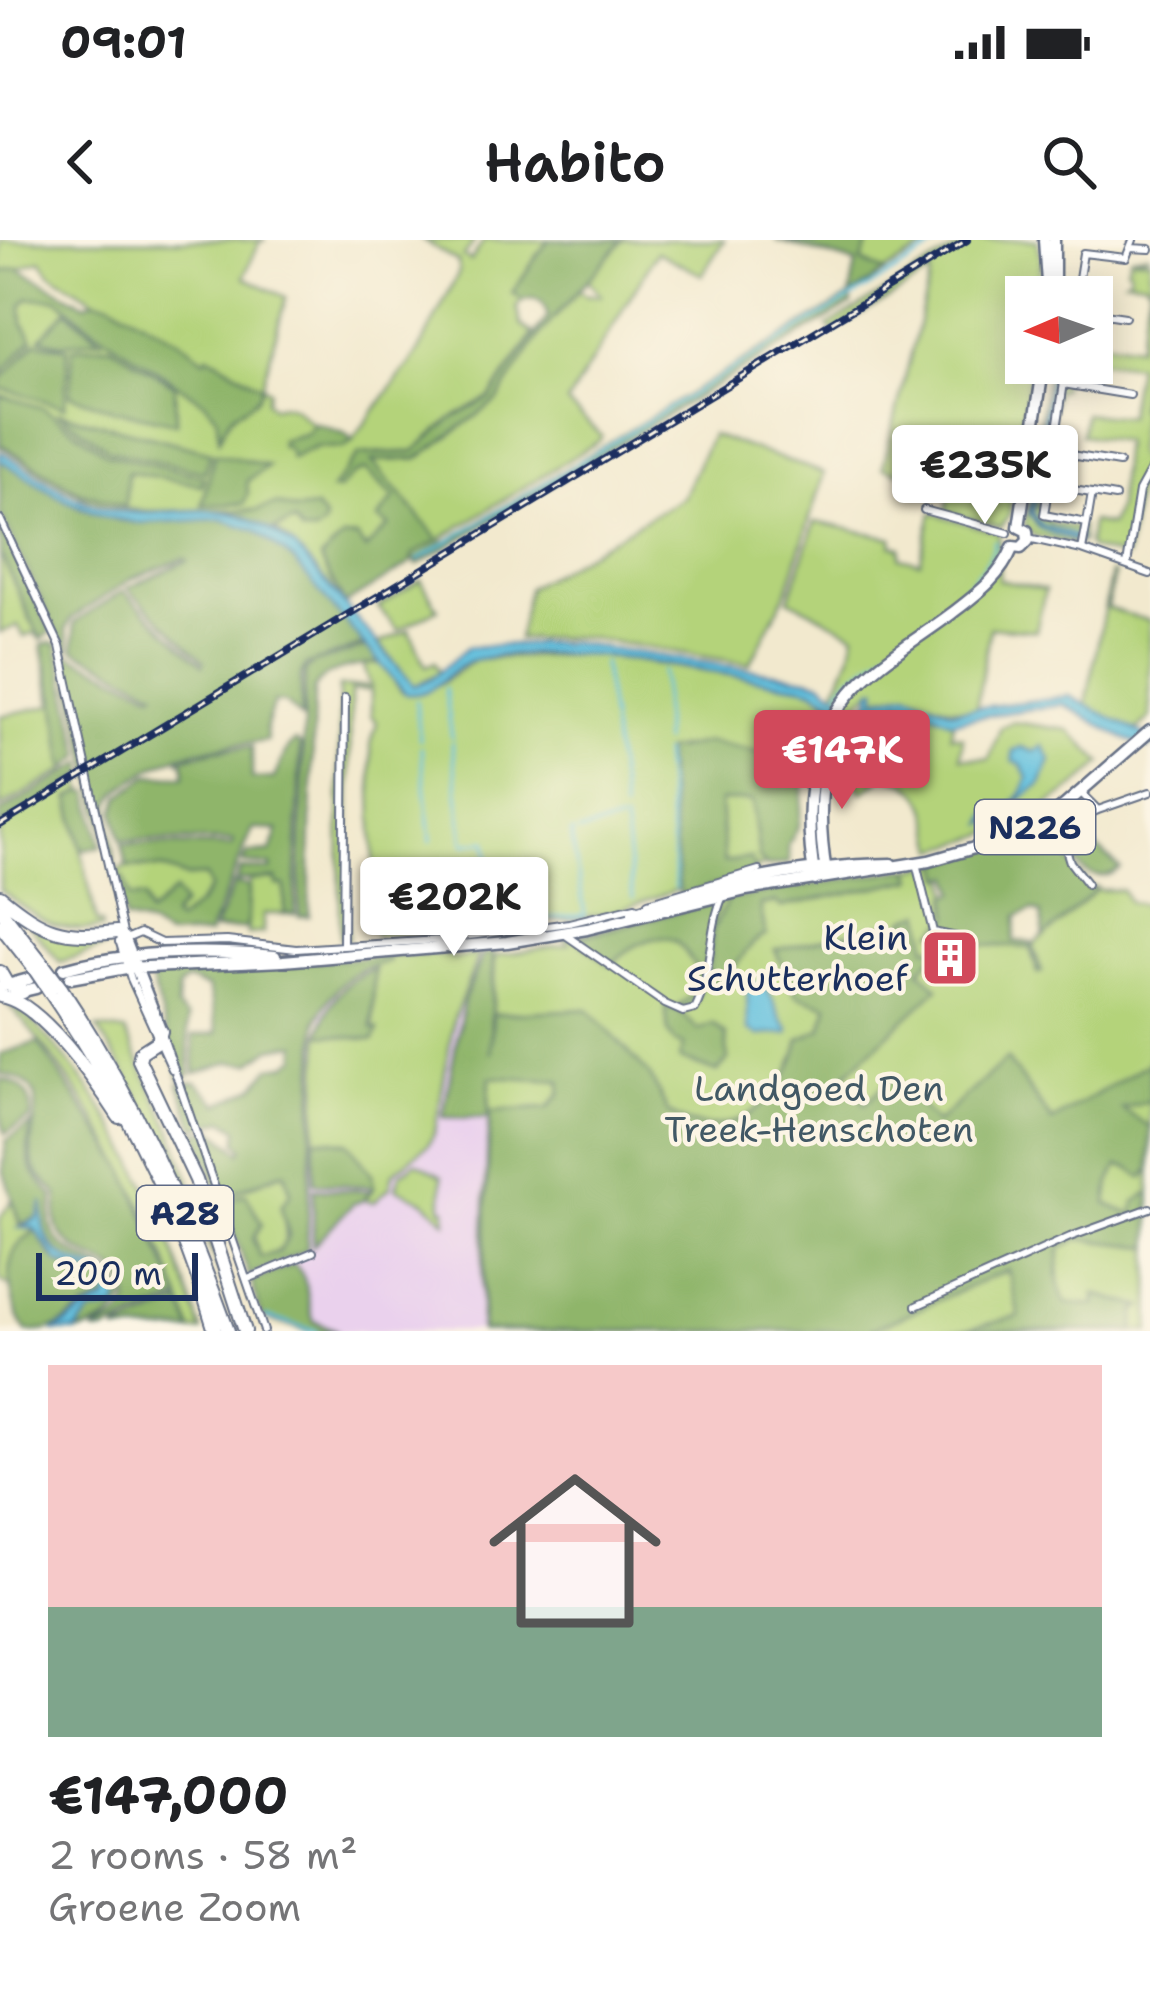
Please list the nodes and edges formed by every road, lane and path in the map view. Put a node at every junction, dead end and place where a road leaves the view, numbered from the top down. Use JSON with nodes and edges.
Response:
{"nodes":[{"id":1,"x":1044,"y":240,"type":"edge"},
{"id":2,"x":1054,"y":240,"type":"edge"},
{"id":3,"x":1132,"y":244,"type":"edge"},
{"id":4,"x":1150,"y":249,"type":"edge"},
{"id":5,"x":1048,"y":276,"type":"edge"},
{"id":6,"x":1052,"y":276,"type":"edge"},
{"id":7,"x":1079,"y":276,"type":"edge"},
{"id":8,"x":1113,"y":315,"type":"edge"},
{"id":9,"x":1125,"y":317,"type":"dead end"},
{"id":10,"x":1039,"y":384,"type":"edge"},
{"id":11,"x":1064,"y":385,"type":"joint"},
{"id":12,"x":1130,"y":395,"type":"dead end"},
{"id":13,"x":1053,"y":452,"type":"junction"},
{"id":14,"x":1119,"y":463,"type":"dead end"},
{"id":15,"x":1148,"y":477,"type":"edge"},
{"id":16,"x":1072,"y":490,"type":"dead end"},
{"id":17,"x":1092,"y":493,"type":"junction"},
{"id":18,"x":1115,"y":497,"type":"dead end"},
{"id":19,"x":1138,"y":502,"type":"junction"},
{"id":20,"x":1150,"y":502,"type":"edge"},
{"id":21,"x":923,"y":510,"type":"dead end"},
{"id":22,"x":0,"y":519,"type":"edge"},
{"id":23,"x":1087,"y":523,"type":"junction"},
{"id":24,"x":1014,"y":530,"type":"junction"},
{"id":25,"x":1028,"y":538,"type":"junction"},
{"id":26,"x":1013,"y":547,"type":"junction"},
{"id":27,"x":1082,"y":550,"type":"junction"},
{"id":28,"x":1126,"y":566,"type":"junction"},
{"id":29,"x":1150,"y":574,"type":"edge"},
{"id":30,"x":345,"y":698,"type":"dead end"},
{"id":31,"x":1148,"y":733,"type":"edge"},
{"id":32,"x":1150,"y":792,"type":"edge"},
{"id":33,"x":1082,"y":794,"type":"junction"},
{"id":34,"x":1098,"y":810,"type":"junction"},
{"id":35,"x":914,"y":863,"type":"junction"},
{"id":36,"x":759,"y":870,"type":"dead end"},
{"id":37,"x":820,"y":874,"type":"junction"},
{"id":38,"x":1087,"y":884,"type":"dead end"},
{"id":39,"x":0,"y":896,"type":"edge"},
{"id":40,"x":723,"y":896,"type":"junction"},
{"id":41,"x":0,"y":909,"type":"edge"},
{"id":42,"x":0,"y":925,"type":"edge"},
{"id":43,"x":586,"y":929,"type":"junction"},
{"id":44,"x":565,"y":933,"type":"junction"},
{"id":45,"x":120,"y":937,"type":"junction"},
{"id":46,"x":955,"y":937,"type":"dead end"},
{"id":47,"x":343,"y":946,"type":"junction"},
{"id":48,"x":302,"y":958,"type":"junction"},
{"id":49,"x":128,"y":963,"type":"junction"},
{"id":50,"x":159,"y":966,"type":"junction"},
{"id":51,"x":42,"y":982,"type":"junction"},
{"id":52,"x":2,"y":987,"type":"edge"},
{"id":53,"x":144,"y":991,"type":"junction"},
{"id":54,"x":159,"y":1036,"type":"junction"},
{"id":55,"x":147,"y":1156,"type":"junction"},
{"id":56,"x":1150,"y":1208,"type":"edge"},
{"id":57,"x":313,"y":1252,"type":"dead end"},
{"id":58,"x":248,"y":1280,"type":"junction"},
{"id":59,"x":916,"y":1306,"type":"dead end"},
{"id":60,"x":215,"y":1331,"type":"edge"},
{"id":61,"x":228,"y":1331,"type":"edge"},
{"id":62,"x":245,"y":1331,"type":"edge"},
{"id":63,"x":263,"y":1331,"type":"edge"}],
"edges":[{"from":1,"to":5,"type":"main road"},
{"from":2,"to":6,"type":"main road"},
{"from":3,"to":4,"type":"street"},
{"from":3,"to":7,"type":"street"},
{"from":8,"to":9,"type":"street"},
{"from":10,"to":24,"type":"main road"},
{"from":11,"to":12,"type":"street"},
{"from":11,"to":13,"type":"street"},
{"from":13,"to":14,"type":"street"},
{"from":13,"to":23,"type":"street"},
{"from":15,"to":19,"type":"street"},
{"from":16,"to":17,"type":"street"},
{"from":17,"to":18,"type":"street"},
{"from":17,"to":23,"type":"street"},
{"from":19,"to":20,"type":"street"},
{"from":19,"to":28,"type":"street"},
{"from":21,"to":24,"type":"street"},
{"from":22,"to":45,"type":"street"},
{"from":23,"to":27,"type":"street"},
{"from":24,"to":25,"type":"main road"},
{"from":24,"to":26,"type":"main road"},
{"from":25,"to":26,"type":"main road"},
{"from":25,"to":27,"type":"street"},
{"from":26,"to":37,"type":"main road"},
{"from":27,"to":28,"type":"street"},
{"from":28,"to":29,"type":"street"},
{"from":30,"to":47,"type":"street"},
{"from":31,"to":33,"type":"main road","number":"N226"},
{"from":32,"to":34,"type":"street"},
{"from":33,"to":34,"type":"street"},
{"from":33,"to":35,"type":"main road","number":"N226"},
{"from":34,"to":38,"type":"street"},
{"from":35,"to":37,"type":"main road","number":"N226"},
{"from":35,"to":46,"type":"street"},
{"from":36,"to":47,"type":"street"},
{"from":37,"to":40,"type":"main road","number":"N226"},
{"from":37,"to":43,"type":"main road","number":"N226"},
{"from":39,"to":45,"type":"highway"},
{"from":40,"to":43,"type":"main road","number":"N226"},
{"from":40,"to":44,"type":"street"},
{"from":41,"to":51,"type":"highway","number":"A28"},
{"from":42,"to":51,"type":"highway","number":"A28"},
{"from":43,"to":44,"type":"main road","number":"N226"},
{"from":44,"to":48,"type":"main road","number":"N226"},
{"from":45,"to":47,"type":"street"},
{"from":45,"to":49,"type":"main road"},
{"from":48,"to":49,"type":"main road","number":"N226"},
{"from":48,"to":50,"type":"main road","number":"N226"},
{"from":49,"to":50,"type":"main road","number":"N226"},
{"from":49,"to":51,"type":"main road","number":"N226"},
{"from":49,"to":53,"type":"main road"},
{"from":49,"to":54,"type":"street"},
{"from":50,"to":53,"type":"main road"},
{"from":51,"to":52,"type":"highway","number":"A28"},
{"from":51,"to":55,"type":"highway","number":"A28"},
{"from":51,"to":55,"type":"highway","number":"A28"},
{"from":51,"to":61,"type":"highway","number":"A28"},
{"from":53,"to":54,"type":"main road"},
{"from":54,"to":58,"type":"street"},
{"from":54,"to":62,"type":"highway","number":"A28"},
{"from":55,"to":60,"type":"highway","number":"A28"},
{"from":56,"to":59,"type":"street"},
{"from":57,"to":58,"type":"street"},
{"from":58,"to":63,"type":"street"}]}
